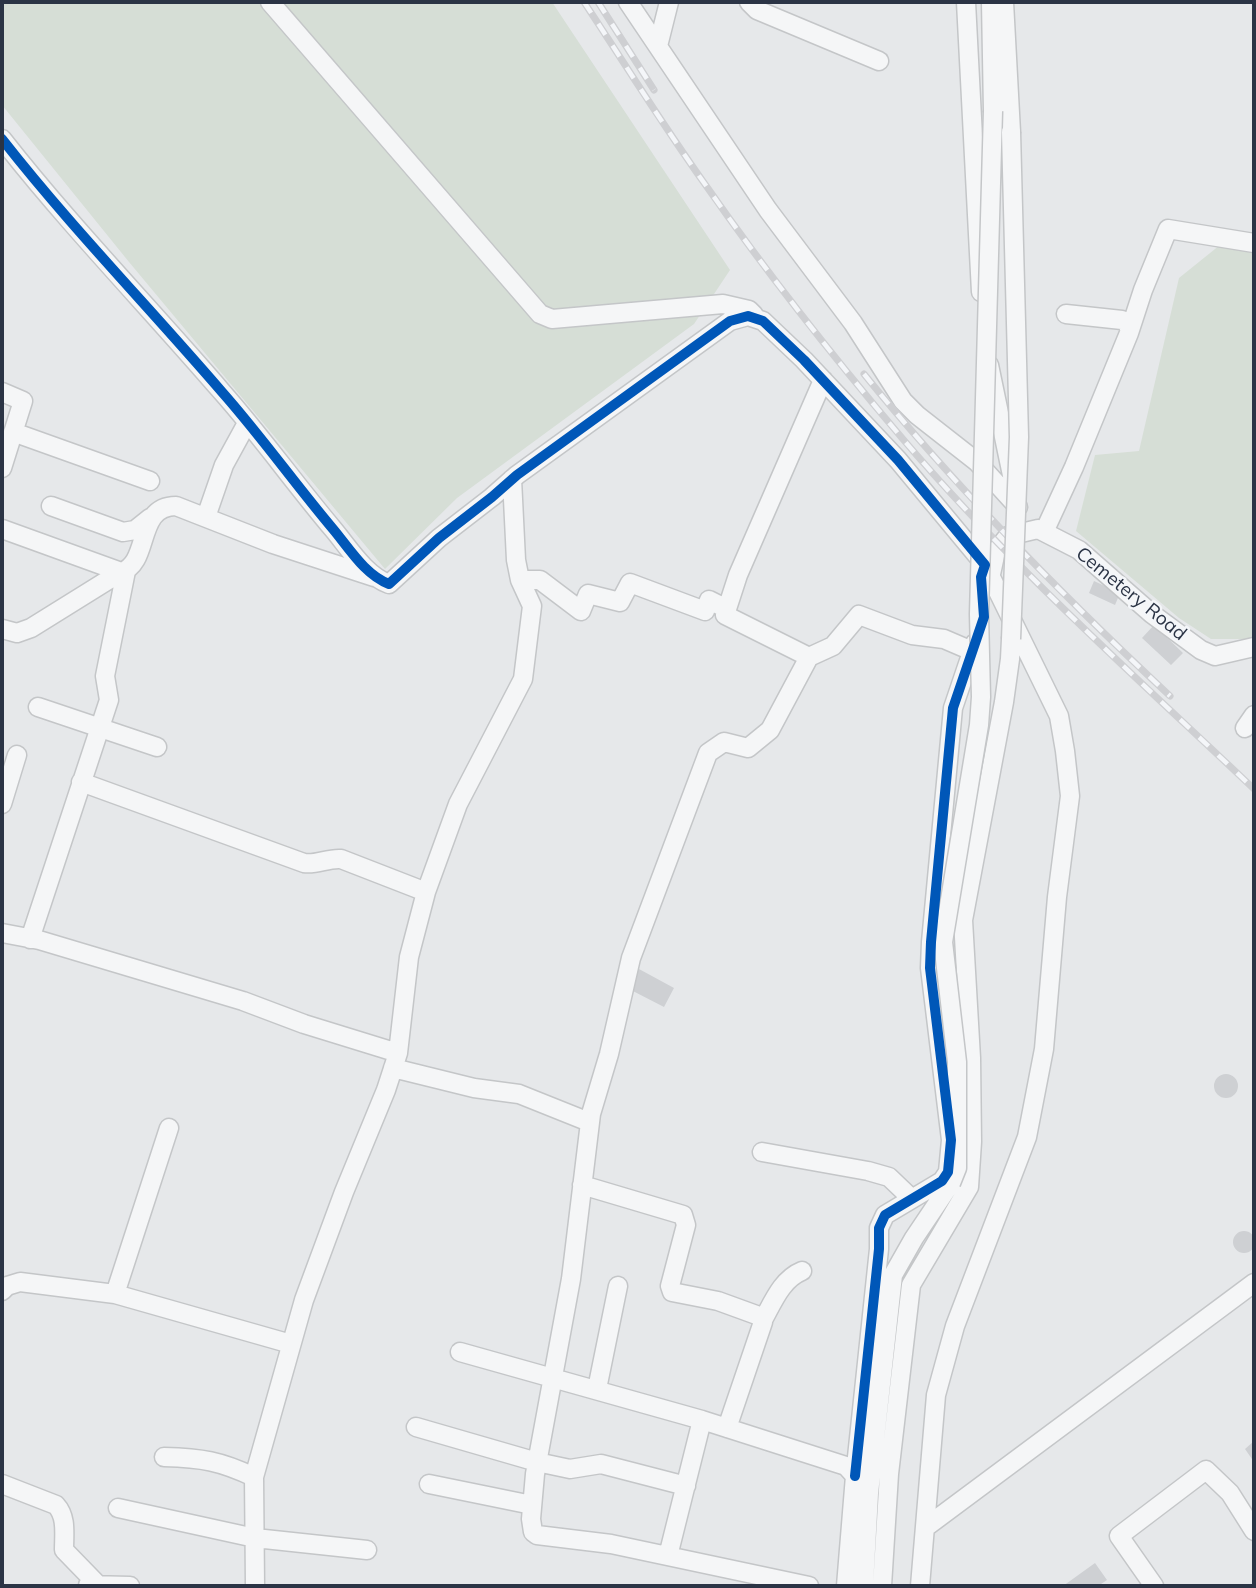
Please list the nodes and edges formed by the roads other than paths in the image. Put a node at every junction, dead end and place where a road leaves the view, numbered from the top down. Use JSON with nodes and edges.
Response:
{"nodes":[{"id":1,"x":270,"y":2,"type":"edge"},
{"id":2,"x":628,"y":2,"type":"edge"},
{"id":3,"x":669,"y":2,"type":"edge"},
{"id":4,"x":749,"y":2,"type":"edge"},
{"id":5,"x":966,"y":2,"type":"edge"},
{"id":6,"x":991,"y":2,"type":"edge"},
{"id":7,"x":1004,"y":2,"type":"edge"},
{"id":8,"x":658,"y":46,"type":"junction"},
{"id":9,"x":879,"y":61,"type":"dead end"},
{"id":10,"x":2,"y":139,"type":"edge"},
{"id":11,"x":1254,"y":243,"type":"edge"},
{"id":12,"x":1066,"y":314,"type":"dead end"},
{"id":13,"x":756,"y":317,"type":"junction"},
{"id":14,"x":1129,"y":328,"type":"junction"},
{"id":15,"x":822,"y":380,"type":"junction"},
{"id":16,"x":2,"y":392,"type":"edge"},
{"id":17,"x":247,"y":423,"type":"junction"},
{"id":18,"x":13,"y":432,"type":"junction"},
{"id":19,"x":2,"y":468,"type":"edge"},
{"id":20,"x":512,"y":479,"type":"junction"},
{"id":21,"x":150,"y":481,"type":"dead end"},
{"id":22,"x":51,"y":506,"type":"dead end"},
{"id":23,"x":1018,"y":507,"type":"junction"},
{"id":24,"x":152,"y":517,"type":"junction"},
{"id":25,"x":206,"y":517,"type":"junction"},
{"id":26,"x":2,"y":529,"type":"edge"},
{"id":27,"x":1044,"y":532,"type":"junction"},
{"id":28,"x":1023,"y":533,"type":"junction"},
{"id":29,"x":988,"y":569,"type":"junction"},
{"id":30,"x":124,"y":571,"type":"junction"},
{"id":31,"x":374,"y":577,"type":"junction"},
{"id":32,"x":520,"y":580,"type":"junction"},
{"id":33,"x":727,"y":609,"type":"junction"},
{"id":34,"x":2,"y":629,"type":"edge"},
{"id":35,"x":1254,"y":647,"type":"edge"},
{"id":36,"x":972,"y":651,"type":"junction"},
{"id":37,"x":809,"y":657,"type":"junction"},
{"id":38,"x":38,"y":707,"type":"dead end"},
{"id":39,"x":99,"y":727,"type":"junction"},
{"id":40,"x":157,"y":747,"type":"dead end"},
{"id":41,"x":17,"y":755,"type":"dead end"},
{"id":42,"x":81,"y":782,"type":"junction"},
{"id":43,"x":2,"y":804,"type":"edge"},
{"id":44,"x":426,"y":892,"type":"junction"},
{"id":45,"x":2,"y":933,"type":"edge"},
{"id":46,"x":30,"y":939,"type":"junction"},
{"id":47,"x":396,"y":1060,"type":"junction"},
{"id":48,"x":589,"y":1122,"type":"junction"},
{"id":49,"x":169,"y":1128,"type":"dead end"},
{"id":50,"x":762,"y":1152,"type":"dead end"},
{"id":51,"x":582,"y":1185,"type":"junction"},
{"id":52,"x":960,"y":1185,"type":"junction"},
{"id":53,"x":911,"y":1198,"type":"junction"},
{"id":54,"x":914,"y":1238,"type":"junction"},
{"id":55,"x":930,"y":1251,"type":"junction"},
{"id":56,"x":802,"y":1271,"type":"dead end"},
{"id":57,"x":1254,"y":1283,"type":"edge"},
{"id":58,"x":618,"y":1286,"type":"dead end"},
{"id":59,"x":2,"y":1291,"type":"edge"},
{"id":60,"x":116,"y":1294,"type":"junction"},
{"id":61,"x":763,"y":1320,"type":"junction"},
{"id":62,"x":291,"y":1344,"type":"junction"},
{"id":63,"x":460,"y":1352,"type":"dead end"},
{"id":64,"x":552,"y":1378,"type":"junction"},
{"id":65,"x":597,"y":1389,"type":"junction"},
{"id":66,"x":702,"y":1420,"type":"junction"},
{"id":67,"x":416,"y":1427,"type":"dead end"},
{"id":68,"x":727,"y":1428,"type":"junction"},
{"id":69,"x":164,"y":1457,"type":"dead end"},
{"id":70,"x":537,"y":1462,"type":"junction"},
{"id":71,"x":855,"y":1476,"type":"junction"},
{"id":72,"x":254,"y":1477,"type":"junction"},
{"id":73,"x":429,"y":1484,"type":"dead end"},
{"id":74,"x":2,"y":1485,"type":"edge"},
{"id":75,"x":686,"y":1486,"type":"junction"},
{"id":76,"x":532,"y":1505,"type":"junction"},
{"id":77,"x":118,"y":1508,"type":"dead end"},
{"id":78,"x":926,"y":1527,"type":"junction"},
{"id":79,"x":1254,"y":1531,"type":"edge"},
{"id":80,"x":255,"y":1538,"type":"junction"},
{"id":81,"x":367,"y":1550,"type":"dead end"},
{"id":82,"x":668,"y":1556,"type":"junction"},
{"id":83,"x":94,"y":1586,"type":"edge"},
{"id":84,"x":130,"y":1586,"type":"edge"},
{"id":85,"x":255,"y":1586,"type":"edge"},
{"id":86,"x":809,"y":1586,"type":"edge"},
{"id":87,"x":846,"y":1586,"type":"edge"},
{"id":88,"x":864,"y":1586,"type":"edge"},
{"id":89,"x":883,"y":1586,"type":"edge"},
{"id":90,"x":920,"y":1586,"type":"edge"},
{"id":91,"x":1154,"y":1586,"type":"edge"}],
"edges":[{"from":1,"to":13,"type":"street"},
{"from":2,"to":8,"type":"street"},
{"from":3,"to":8,"type":"street"},
{"from":4,"to":9,"type":"street"},
{"from":5,"to":23,"type":"street"},
{"from":6,"to":52,"type":"street","bridge":true},
{"from":7,"to":52,"type":"street","bridge":true},
{"from":8,"to":23,"type":"street"},
{"from":10,"to":17,"type":"street"},
{"from":11,"to":14,"type":"street"},
{"from":12,"to":14,"type":"street"},
{"from":13,"to":15,"type":"street"},
{"from":13,"to":20,"type":"street"},
{"from":14,"to":27,"type":"street"},
{"from":15,"to":29,"type":"street"},
{"from":15,"to":33,"type":"street"},
{"from":16,"to":18,"type":"street"},
{"from":17,"to":25,"type":"street"},
{"from":17,"to":31,"type":"street"},
{"from":18,"to":19,"type":"street"},
{"from":18,"to":21,"type":"street"},
{"from":20,"to":31,"type":"street"},
{"from":20,"to":32,"type":"street"},
{"from":22,"to":24,"type":"street"},
{"from":23,"to":28,"type":"street"},
{"from":24,"to":25,"type":"street"},
{"from":24,"to":30,"type":"street"},
{"from":25,"to":31,"type":"street"},
{"from":26,"to":30,"type":"street"},
{"from":27,"to":28,"type":"street","name":"Cemetery Road"},
{"from":27,"to":35,"type":"street","name":"Cemetery Road"},
{"from":28,"to":29,"type":"street"},
{"from":29,"to":36,"type":"street"},
{"from":29,"to":78,"type":"street"},
{"from":30,"to":34,"type":"street"},
{"from":30,"to":39,"type":"street"},
{"from":32,"to":33,"type":"street"},
{"from":32,"to":44,"type":"street"},
{"from":33,"to":37,"type":"street"},
{"from":36,"to":37,"type":"street"},
{"from":36,"to":53,"type":"street"},
{"from":37,"to":48,"type":"street"},
{"from":38,"to":39,"type":"street"},
{"from":39,"to":40,"type":"street"},
{"from":39,"to":42,"type":"street"},
{"from":41,"to":43,"type":"street"},
{"from":42,"to":44,"type":"street"},
{"from":42,"to":46,"type":"street"},
{"from":44,"to":47,"type":"street"},
{"from":45,"to":46,"type":"street"},
{"from":46,"to":47,"type":"street"},
{"from":47,"to":48,"type":"street"},
{"from":47,"to":62,"type":"street"},
{"from":48,"to":51,"type":"street"},
{"from":49,"to":60,"type":"street"},
{"from":50,"to":53,"type":"street"},
{"from":51,"to":61,"type":"street"},
{"from":51,"to":64,"type":"street"},
{"from":52,"to":54,"type":"street"},
{"from":52,"to":55,"type":"street"},
{"from":53,"to":71,"type":"street"},
{"from":54,"to":55,"type":"street"},
{"from":54,"to":88,"type":"street"},
{"from":55,"to":89,"type":"street"},
{"from":56,"to":61,"type":"street"},
{"from":57,"to":78,"type":"street"},
{"from":58,"to":65,"type":"street"},
{"from":59,"to":60,"type":"street"},
{"from":60,"to":62,"type":"street"},
{"from":61,"to":68,"type":"street"},
{"from":62,"to":72,"type":"street"},
{"from":63,"to":64,"type":"street"},
{"from":64,"to":65,"type":"street"},
{"from":64,"to":70,"type":"street"},
{"from":65,"to":66,"type":"street"},
{"from":66,"to":68,"type":"street"},
{"from":66,"to":75,"type":"street"},
{"from":67,"to":70,"type":"street"},
{"from":68,"to":71,"type":"street"},
{"from":69,"to":72,"type":"street"},
{"from":70,"to":75,"type":"street"},
{"from":70,"to":76,"type":"street"},
{"from":71,"to":87,"type":"street"},
{"from":72,"to":80,"type":"street"},
{"from":73,"to":76,"type":"street"},
{"from":74,"to":83,"type":"street"},
{"from":75,"to":82,"type":"street"},
{"from":76,"to":82,"type":"street"},
{"from":77,"to":80,"type":"street"},
{"from":78,"to":90,"type":"street"},
{"from":79,"to":91,"type":"street"},
{"from":80,"to":81,"type":"street"},
{"from":80,"to":85,"type":"street"},
{"from":82,"to":86,"type":"street"},
{"from":83,"to":84,"type":"street"}]}
